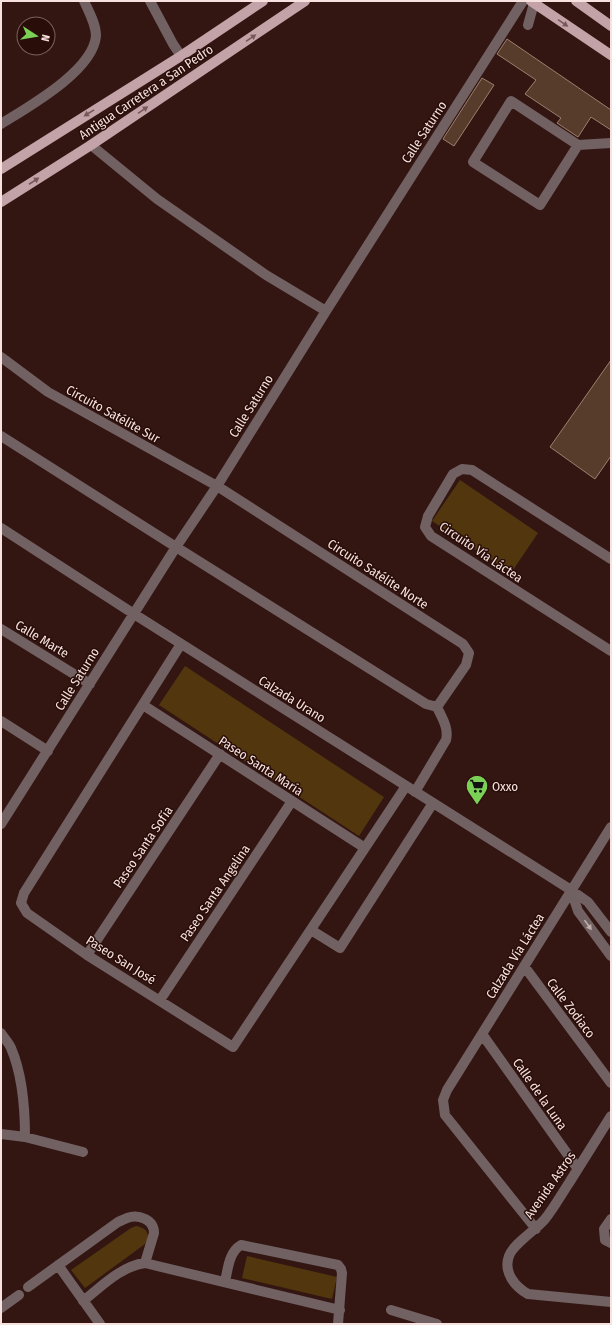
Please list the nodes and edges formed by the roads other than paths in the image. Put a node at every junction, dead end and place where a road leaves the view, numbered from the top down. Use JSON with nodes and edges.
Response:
{"nodes":[{"id":1,"x":84,"y":1,"type":"edge"},
{"id":2,"x":150,"y":1,"type":"edge"},
{"id":3,"x":263,"y":1,"type":"edge"},
{"id":4,"x":305,"y":1,"type":"edge"},
{"id":5,"x":523,"y":1,"type":"edge"},
{"id":6,"x":576,"y":1,"type":"edge"},
{"id":7,"x":532,"y":2,"type":"edge"},
{"id":8,"x":528,"y":25,"type":"dead end"},
{"id":9,"x":611,"y":26,"type":"edge"},
{"id":10,"x":611,"y":55,"type":"edge"},
{"id":11,"x":180,"y":56,"type":"junction"},
{"id":12,"x":1,"y":124,"type":"edge"},
{"id":13,"x":611,"y":143,"type":"edge"},
{"id":14,"x":91,"y":145,"type":"junction"},
{"id":15,"x":578,"y":145,"type":"junction"},
{"id":16,"x":1,"y":169,"type":"edge"},
{"id":17,"x":1,"y":202,"type":"edge"},
{"id":18,"x":326,"y":311,"type":"junction"},
{"id":19,"x":1,"y":357,"type":"edge"},
{"id":20,"x":1,"y":436,"type":"edge"},
{"id":21,"x":217,"y":486,"type":"junction"},
{"id":22,"x":1,"y":528,"type":"edge"},
{"id":23,"x":176,"y":547,"type":"junction"},
{"id":24,"x":611,"y":559,"type":"edge"},
{"id":25,"x":134,"y":614,"type":"junction"},
{"id":26,"x":1,"y":629,"type":"edge"},
{"id":27,"x":181,"y":644,"type":"junction"},
{"id":28,"x":611,"y":651,"type":"edge"},
{"id":29,"x":90,"y":684,"type":"junction"},
{"id":30,"x":143,"y":705,"type":"junction"},
{"id":31,"x":437,"y":707,"type":"junction"},
{"id":32,"x":1,"y":721,"type":"edge"},
{"id":33,"x":48,"y":751,"type":"junction"},
{"id":34,"x":220,"y":754,"type":"junction"},
{"id":35,"x":406,"y":786,"type":"junction"},
{"id":36,"x":415,"y":792,"type":"junction"},
{"id":37,"x":292,"y":801,"type":"junction"},
{"id":38,"x":433,"y":804,"type":"junction"},
{"id":39,"x":2,"y":818,"type":"edge"},
{"id":40,"x":611,"y":827,"type":"edge"},
{"id":41,"x":365,"y":848,"type":"junction"},
{"id":42,"x":571,"y":890,"type":"junction"},
{"id":43,"x":311,"y":930,"type":"junction"},
{"id":44,"x":611,"y":932,"type":"edge"},
{"id":45,"x":87,"y":955,"type":"junction"},
{"id":46,"x":611,"y":956,"type":"edge"},
{"id":47,"x":524,"y":966,"type":"junction"},
{"id":48,"x":160,"y":1000,"type":"junction"},
{"id":49,"x":1,"y":1033,"type":"edge"},
{"id":50,"x":482,"y":1034,"type":"junction"},
{"id":51,"x":611,"y":1083,"type":"edge"},
{"id":52,"x":611,"y":1116,"type":"edge"},
{"id":53,"x":1,"y":1134,"type":"edge"},
{"id":54,"x":25,"y":1137,"type":"junction"},
{"id":55,"x":83,"y":1152,"type":"dead end"},
{"id":56,"x":578,"y":1169,"type":"junction"},
{"id":57,"x":611,"y":1218,"type":"edge"},
{"id":58,"x":536,"y":1229,"type":"junction"},
{"id":59,"x":611,"y":1243,"type":"edge"},
{"id":60,"x":145,"y":1263,"type":"junction"},
{"id":61,"x":58,"y":1265,"type":"junction"},
{"id":62,"x":225,"y":1282,"type":"junction"},
{"id":63,"x":28,"y":1287,"type":"dead end"},
{"id":64,"x":19,"y":1295,"type":"dead end"},
{"id":65,"x":83,"y":1301,"type":"junction"},
{"id":66,"x":611,"y":1302,"type":"edge"},
{"id":67,"x":1,"y":1308,"type":"edge"},
{"id":68,"x":340,"y":1310,"type":"junction"},
{"id":69,"x":391,"y":1310,"type":"dead end"},
{"id":70,"x":424,"y":1322,"type":"edge"},
{"id":71,"x":100,"y":1324,"type":"edge"},
{"id":72,"x":338,"y":1324,"type":"edge"},
{"id":73,"x":436,"y":1324,"type":"edge"}],
"edges":[{"from":1,"to":12,"type":"street"},
{"from":2,"to":11,"type":"street"},
{"from":3,"to":11,"type":"main road","name":"Antigua Carretera a San Pedro"},
{"from":14,"to":4,"type":"main road","name":"Antigua Carretera a San Pedro","one_way":true},
{"from":5,"to":18,"type":"street","name":"Calle Saturno"},
{"from":6,"to":9,"type":"main road"},
{"from":7,"to":8,"type":"street"},
{"from":7,"to":10,"type":"main road","one_way":true},
{"from":11,"to":16,"type":"main road","name":"Antigua Carretera a San Pedro","one_way":true},
{"from":13,"to":15,"type":"street"},
{"from":17,"to":14,"type":"main road","name":"Antigua Carretera a San Pedro","one_way":true},
{"from":14,"to":18,"type":"street"},
{"from":15,"to":15,"type":"street"},
{"from":18,"to":21,"type":"street","name":"Calle Saturno"},
{"from":19,"to":21,"type":"street","name":"Circuito Satélite Sur"},
{"from":20,"to":23,"type":"street"},
{"from":21,"to":23,"type":"street","name":"Calle Saturno"},
{"from":21,"to":31,"type":"street","name":"Circuito Satélite Norte"},
{"from":22,"to":25,"type":"street","name":"Calzada Urano"},
{"from":23,"to":25,"type":"street","name":"Calle Saturno"},
{"from":23,"to":31,"type":"street"},
{"from":24,"to":28,"type":"street","name":"Circuito Vía Láctea"},
{"from":25,"to":27,"type":"street","name":"Calzada Urano"},
{"from":25,"to":29,"type":"street","name":"Calle Saturno"},
{"from":26,"to":29,"type":"street","name":"Calle Marte"},
{"from":27,"to":30,"type":"street","name":"Paseo San José"},
{"from":27,"to":35,"type":"street","name":"Calzada Urano"},
{"from":29,"to":33,"type":"street","name":"Calle Saturno"},
{"from":30,"to":34,"type":"street","name":"Paseo Santa María"},
{"from":30,"to":45,"type":"street","name":"Paseo San José"},
{"from":31,"to":36,"type":"street"},
{"from":32,"to":33,"type":"street"},
{"from":33,"to":39,"type":"street","name":"Calle Saturno"},
{"from":34,"to":37,"type":"street","name":"Paseo Santa María"},
{"from":34,"to":45,"type":"street","name":"Paseo Santa Sofía"},
{"from":35,"to":36,"type":"street","name":"Calzada Urano"},
{"from":35,"to":41,"type":"street","name":"Paseo San José"},
{"from":36,"to":38,"type":"street","name":"Calzada Urano"},
{"from":37,"to":41,"type":"street","name":"Paseo Santa María"},
{"from":37,"to":48,"type":"street","name":"Paseo Santa Angelina"},
{"from":38,"to":42,"type":"street","name":"Calzada Urano"},
{"from":38,"to":43,"type":"street"},
{"from":40,"to":42,"type":"street","name":"Calzada Vía Láctea"},
{"from":41,"to":43,"type":"street","name":"Paseo San José"},
{"from":42,"to":44,"type":"street","name":"Calzada Urano"},
{"from":42,"to":46,"type":"street","one_way":true},
{"from":42,"to":47,"type":"street","name":"Calzada Vía Láctea"},
{"from":43,"to":48,"type":"street","name":"Paseo San José"},
{"from":45,"to":48,"type":"street","name":"Paseo San José"},
{"from":47,"to":50,"type":"street","name":"Calzada Vía Láctea"},
{"from":47,"to":51,"type":"street","name":"Calle Zodiaco"},
{"from":49,"to":54,"type":"street"},
{"from":50,"to":56,"type":"street","name":"Calle de la Luna"},
{"from":50,"to":58,"type":"street","name":"Calzada Vía Láctea"},
{"from":52,"to":56,"type":"street","name":"Avenida Astros"},
{"from":53,"to":54,"type":"street"},
{"from":54,"to":55,"type":"street"},
{"from":56,"to":58,"type":"street","name":"Avenida Astros"},
{"from":57,"to":59,"type":"street"},
{"from":58,"to":66,"type":"street","name":"Avenida Astros"},
{"from":60,"to":61,"type":"street"},
{"from":60,"to":62,"type":"street"},
{"from":60,"to":65,"type":"street"},
{"from":61,"to":63,"type":"street"},
{"from":61,"to":65,"type":"street"},
{"from":62,"to":68,"type":"street"},
{"from":62,"to":68,"type":"street"},
{"from":64,"to":67,"type":"street"},
{"from":65,"to":71,"type":"street"},
{"from":68,"to":72,"type":"street"},
{"from":69,"to":70,"type":"street"},
{"from":70,"to":73,"type":"street"}]}
